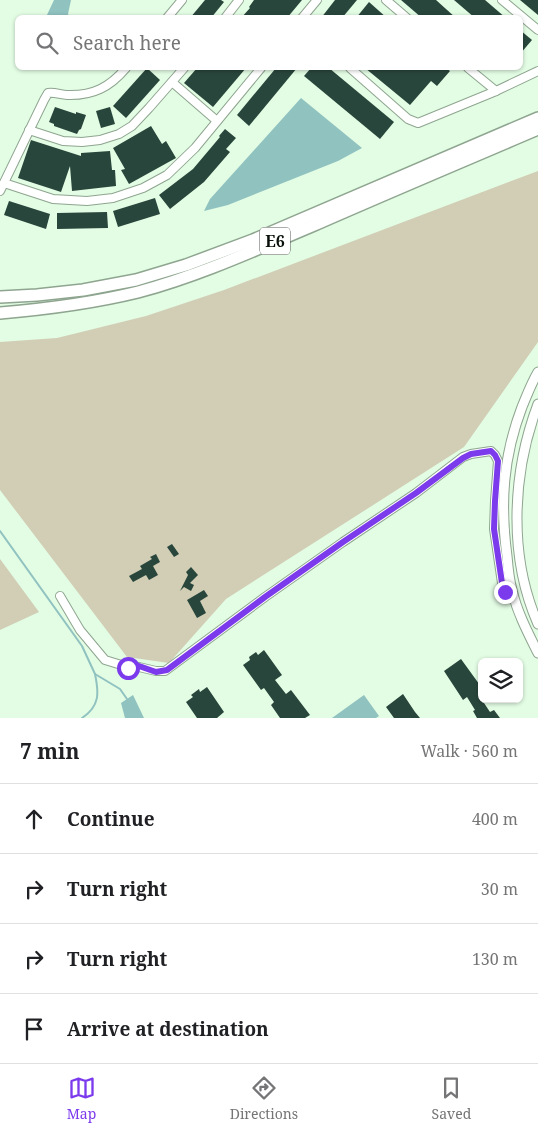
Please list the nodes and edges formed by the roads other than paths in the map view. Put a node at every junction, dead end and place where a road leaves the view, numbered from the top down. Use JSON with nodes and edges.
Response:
{"nodes":[{"id":1,"x":182,"y":0,"type":"edge"},
{"id":2,"x":239,"y":0,"type":"edge"},
{"id":3,"x":317,"y":0,"type":"edge"},
{"id":4,"x":386,"y":0,"type":"edge"},
{"id":5,"x":502,"y":0,"type":"edge"},
{"id":6,"x":170,"y":15,"type":"edge"},
{"id":7,"x":227,"y":15,"type":"edge"},
{"id":8,"x":304,"y":15,"type":"edge"},
{"id":9,"x":404,"y":15,"type":"edge"},
{"id":10,"x":520,"y":15,"type":"edge"},
{"id":11,"x":523,"y":18,"type":"edge"},
{"id":12,"x":538,"y":30,"type":"edge"},
{"id":13,"x":124,"y":70,"type":"edge"},
{"id":14,"x":182,"y":70,"type":"edge"},
{"id":15,"x":259,"y":70,"type":"edge"},
{"id":16,"x":352,"y":70,"type":"edge"},
{"id":17,"x":470,"y":70,"type":"edge"},
{"id":18,"x":538,"y":71,"type":"edge"},
{"id":19,"x":172,"y":82,"type":"junction"},
{"id":20,"x":496,"y":91,"type":"junction"},
{"id":21,"x":538,"y":118,"type":"edge"},
{"id":22,"x":217,"y":121,"type":"junction"},
{"id":23,"x":538,"y":129,"type":"edge"},
{"id":24,"x":29,"y":130,"type":"junction"},
{"id":25,"x":2,"y":187,"type":"edge"},
{"id":26,"x":0,"y":297,"type":"edge"},
{"id":27,"x":0,"y":312,"type":"edge"},
{"id":28,"x":538,"y":372,"type":"edge"},
{"id":29,"x":538,"y":404,"type":"edge"},
{"id":30,"x":512,"y":591,"type":"junction"},
{"id":31,"x":60,"y":596,"type":"dead end"},
{"id":32,"x":538,"y":624,"type":"edge"},
{"id":33,"x":538,"y":653,"type":"edge"}],
"edges":[{"from":1,"to":6,"type":"street"},
{"from":2,"to":7,"type":"street"},
{"from":3,"to":8,"type":"street"},
{"from":4,"to":9,"type":"street"},
{"from":5,"to":10,"type":"street"},
{"from":11,"to":12,"type":"street"},
{"from":13,"to":24,"type":"street"},
{"from":14,"to":19,"type":"street"},
{"from":15,"to":22,"type":"street"},
{"from":16,"to":20,"type":"street"},
{"from":17,"to":20,"type":"street"},
{"from":18,"to":20,"type":"street"},
{"from":19,"to":22,"type":"street"},
{"from":19,"to":24,"type":"street"},
{"from":21,"to":26,"type":"highway","number":"E6"},
{"from":22,"to":25,"type":"street"},
{"from":23,"to":27,"type":"highway","number":"E6"},
{"from":24,"to":25,"type":"street"},
{"from":28,"to":30,"type":"main road"},
{"from":29,"to":32,"type":"main road"},
{"from":30,"to":31,"type":"street"},
{"from":30,"to":33,"type":"main road"}]}
